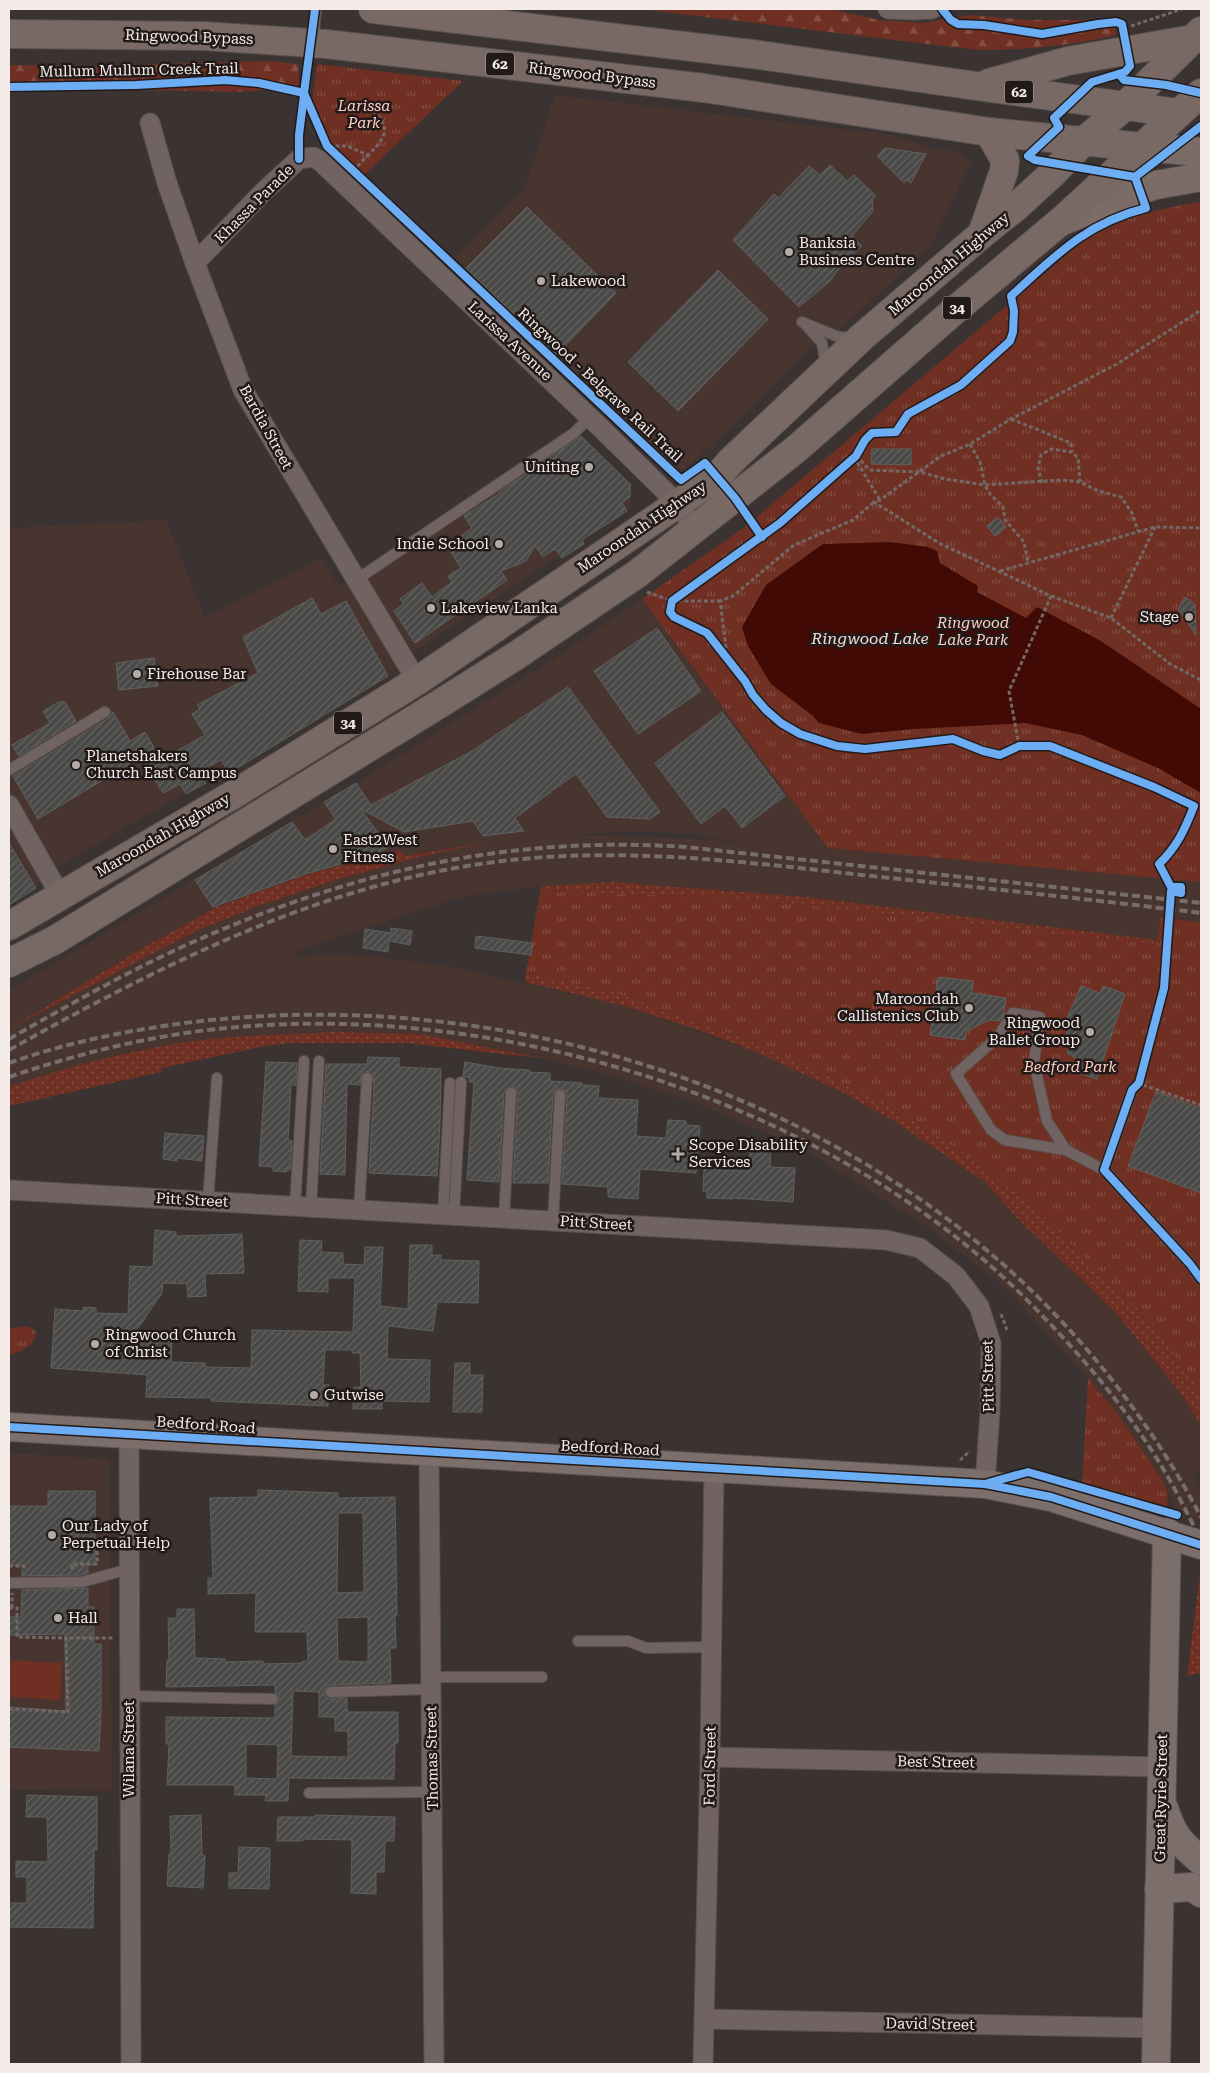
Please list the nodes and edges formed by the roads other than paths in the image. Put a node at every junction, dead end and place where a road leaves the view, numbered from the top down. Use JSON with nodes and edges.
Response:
{"nodes":[{"id":1,"x":316,"y":9,"type":"edge"},
{"id":2,"x":373,"y":9,"type":"edge"},
{"id":3,"x":888,"y":9,"type":"edge"},
{"id":4,"x":932,"y":9,"type":"edge"},
{"id":5,"x":9,"y":34,"type":"edge"},
{"id":6,"x":1197,"y":35,"type":"edge"},
{"id":7,"x":313,"y":43,"type":"junction"},
{"id":8,"x":976,"y":86,"type":"junction"},
{"id":9,"x":1201,"y":93,"type":"edge"},
{"id":10,"x":1125,"y":106,"type":"junction"},
{"id":11,"x":1190,"y":113,"type":"edge"},
{"id":12,"x":150,"y":123,"type":"dead end"},
{"id":13,"x":989,"y":132,"type":"junction"},
{"id":14,"x":1084,"y":141,"type":"junction"},
{"id":15,"x":1142,"y":147,"type":"junction"},
{"id":16,"x":326,"y":152,"type":"joint"},
{"id":17,"x":1201,"y":152,"type":"edge"},
{"id":18,"x":1201,"y":178,"type":"edge"},
{"id":19,"x":1061,"y":221,"type":"junction"},
{"id":20,"x":982,"y":234,"type":"junction"},
{"id":21,"x":195,"y":263,"type":"junction"},
{"id":22,"x":862,"y":337,"type":"junction"},
{"id":23,"x":827,"y":370,"type":"junction"},
{"id":24,"x":856,"y":398,"type":"junction"},
{"id":25,"x":590,"y":417,"type":"junction"},
{"id":26,"x":678,"y":504,"type":"junction"},
{"id":27,"x":695,"y":528,"type":"junction"},
{"id":28,"x":356,"y":580,"type":"junction"},
{"id":29,"x":416,"y":681,"type":"junction"},
{"id":30,"x":105,"y":712,"type":"dead end"},
{"id":31,"x":9,"y":770,"type":"edge"},
{"id":32,"x":9,"y":805,"type":"edge"},
{"id":33,"x":198,"y":814,"type":"junction"},
{"id":34,"x":215,"y":843,"type":"junction"},
{"id":35,"x":60,"y":895,"type":"junction"},
{"id":36,"x":9,"y":926,"type":"edge"},
{"id":37,"x":9,"y":963,"type":"edge"},
{"id":38,"x":304,"y":1061,"type":"dead end"},
{"id":39,"x":319,"y":1062,"type":"dead end"},
{"id":40,"x":217,"y":1078,"type":"dead end"},
{"id":41,"x":367,"y":1078,"type":"dead end"},
{"id":42,"x":461,"y":1082,"type":"dead end"},
{"id":43,"x":450,"y":1083,"type":"dead end"},
{"id":44,"x":1136,"y":1086,"type":"road end"},
{"id":45,"x":511,"y":1093,"type":"dead end"},
{"id":46,"x":560,"y":1095,"type":"dead end"},
{"id":47,"x":1066,"y":1150,"type":"junction"},
{"id":48,"x":1104,"y":1170,"type":"junction"},
{"id":49,"x":9,"y":1190,"type":"edge"},
{"id":50,"x":208,"y":1201,"type":"junction"},
{"id":51,"x":303,"y":1207,"type":"junction"},
{"id":52,"x":359,"y":1210,"type":"junction"},
{"id":53,"x":448,"y":1215,"type":"junction"},
{"id":54,"x":504,"y":1218,"type":"junction"},
{"id":55,"x":553,"y":1221,"type":"junction"},
{"id":56,"x":1201,"y":1279,"type":"edge"},
{"id":57,"x":9,"y":1427,"type":"edge"},
{"id":58,"x":129,"y":1434,"type":"junction"},
{"id":59,"x":430,"y":1452,"type":"junction"},
{"id":60,"x":714,"y":1468,"type":"junction"},
{"id":61,"x":985,"y":1484,"type":"junction"},
{"id":62,"x":1166,"y":1532,"type":"junction"},
{"id":63,"x":1197,"y":1543,"type":"edge"},
{"id":64,"x":129,"y":1569,"type":"junction"},
{"id":65,"x":9,"y":1582,"type":"edge"},
{"id":66,"x":578,"y":1641,"type":"dead end"},
{"id":67,"x":712,"y":1648,"type":"junction"},
{"id":68,"x":542,"y":1677,"type":"dead end"},
{"id":69,"x":431,"y":1683,"type":"junction"},
{"id":70,"x":331,"y":1692,"type":"dead end"},
{"id":71,"x":129,"y":1696,"type":"junction"},
{"id":72,"x":273,"y":1699,"type":"dead end"},
{"id":73,"x":710,"y":1757,"type":"junction"},
{"id":74,"x":1162,"y":1768,"type":"junction"},
{"id":75,"x":433,"y":1792,"type":"junction"},
{"id":76,"x":309,"y":1793,"type":"dead end"},
{"id":77,"x":1161,"y":1799,"type":"junction"},
{"id":78,"x":1201,"y":1862,"type":"edge"},
{"id":79,"x":1159,"y":1889,"type":"junction"},
{"id":80,"x":1201,"y":1893,"type":"edge"},
{"id":81,"x":704,"y":2019,"type":"junction"},
{"id":82,"x":1156,"y":2028,"type":"junction"},
{"id":83,"x":131,"y":2064,"type":"edge"},
{"id":84,"x":434,"y":2064,"type":"edge"},
{"id":85,"x":703,"y":2064,"type":"edge"},
{"id":86,"x":1156,"y":2064,"type":"edge"}],
"edges":[{"from":1,"to":7,"type":"lane"},
{"from":2,"to":8,"type":"highway","number":"62"},
{"from":3,"to":4,"type":"street"},
{"from":5,"to":7,"type":"highway","name":"Ringwood Bypass","number":"62"},
{"from":6,"to":8,"type":"highway"},
{"from":6,"to":10,"type":"highway","name":"Maroondah Highway","number":"34"},
{"from":7,"to":13,"type":"highway","name":"Ringwood Bypass","number":"62"},
{"from":8,"to":10,"type":"highway","number":"62"},
{"from":9,"to":11,"type":"highway","name":"Maroondah Highway","number":"34"},
{"from":10,"to":11,"type":"highway","number":"62"},
{"from":10,"to":14,"type":"highway","name":"Maroondah Highway","number":"34"},
{"from":11,"to":15,"type":"highway","name":"Maroondah Highway","number":"34"},
{"from":12,"to":21,"type":"street","name":"Bardia Street"},
{"from":13,"to":14,"type":"highway","name":"Ringwood Bypass","number":"62"},
{"from":13,"to":20,"type":"highway"},
{"from":14,"to":15,"type":"highway","name":"Ringwood Bypass","number":"62"},
{"from":14,"to":20,"type":"highway","name":"Maroondah Highway","number":"34"},
{"from":15,"to":17,"type":"main road","number":"62"},
{"from":15,"to":19,"type":"highway","name":"Maroondah Highway","number":"34"},
{"from":16,"to":21,"type":"street","name":"Khassa Parade"},
{"from":16,"to":25,"type":"street","name":"Larissa Avenue"},
{"from":18,"to":19,"type":"main road"},
{"from":19,"to":24,"type":"highway","name":"Maroondah Highway","number":"34"},
{"from":20,"to":22,"type":"highway","name":"Maroondah Highway","number":"34"},
{"from":21,"to":28,"type":"street","name":"Bardia Street"},
{"from":22,"to":23,"type":"highway","name":"Maroondah Highway","number":"34"},
{"from":22,"to":23,"type":"lane"},
{"from":23,"to":24,"type":"highway"},
{"from":23,"to":26,"type":"highway","name":"Maroondah Highway","number":"34"},
{"from":24,"to":27,"type":"highway","name":"Maroondah Highway","number":"34"},
{"from":25,"to":26,"type":"street","name":"Larissa Avenue"},
{"from":25,"to":28,"type":"lane"},
{"from":26,"to":27,"type":"street","name":"Larissa Avenue"},
{"from":26,"to":29,"type":"highway","name":"Maroondah Highway","number":"34"},
{"from":27,"to":34,"type":"highway","name":"Maroondah Highway","number":"34"},
{"from":28,"to":29,"type":"street","name":"Bardia Street"},
{"from":29,"to":33,"type":"highway","name":"Maroondah Highway","number":"34"},
{"from":30,"to":31,"type":"lane"},
{"from":32,"to":35,"type":"street"},
{"from":33,"to":34,"type":"highway"},
{"from":33,"to":35,"type":"highway","name":"Maroondah Highway","number":"34"},
{"from":34,"to":37,"type":"highway","name":"Maroondah Highway","number":"34"},
{"from":35,"to":36,"type":"highway","name":"Maroondah Highway","number":"34"},
{"from":38,"to":51,"type":"lane"},
{"from":39,"to":51,"type":"lane"},
{"from":40,"to":50,"type":"lane"},
{"from":41,"to":52,"type":"lane"},
{"from":42,"to":53,"type":"lane"},
{"from":43,"to":53,"type":"lane"},
{"from":44,"to":48,"type":"lane"},
{"from":45,"to":54,"type":"lane"},
{"from":46,"to":55,"type":"lane"},
{"from":47,"to":47,"type":"lane"},
{"from":47,"to":48,"type":"lane"},
{"from":48,"to":56,"type":"lane"},
{"from":49,"to":50,"type":"street","name":"Pitt Street"},
{"from":50,"to":51,"type":"street","name":"Pitt Street"},
{"from":51,"to":52,"type":"street","name":"Pitt Street"},
{"from":52,"to":53,"type":"street","name":"Pitt Street"},
{"from":53,"to":54,"type":"street","name":"Pitt Street"},
{"from":54,"to":55,"type":"street","name":"Pitt Street"},
{"from":55,"to":61,"type":"street","name":"Pitt Street"},
{"from":57,"to":58,"type":"main road","name":"Bedford Road"},
{"from":58,"to":59,"type":"main road","name":"Bedford Road"},
{"from":58,"to":64,"type":"street","name":"Wilana Street"},
{"from":59,"to":60,"type":"main road","name":"Bedford Road"},
{"from":59,"to":69,"type":"street","name":"Thomas Street"},
{"from":60,"to":61,"type":"main road","name":"Bedford Road"},
{"from":60,"to":67,"type":"street","name":"Ford Street"},
{"from":61,"to":62,"type":"main road","name":"Bedford Road"},
{"from":62,"to":63,"type":"main road","name":"Bedford Road"},
{"from":62,"to":74,"type":"main road","name":"Great Ryrie Street"},
{"from":64,"to":65,"type":"lane"},
{"from":64,"to":71,"type":"street","name":"Wilana Street"},
{"from":66,"to":67,"type":"lane"},
{"from":67,"to":73,"type":"street","name":"Ford Street"},
{"from":68,"to":69,"type":"lane"},
{"from":69,"to":70,"type":"lane"},
{"from":69,"to":75,"type":"street","name":"Thomas Street"},
{"from":71,"to":72,"type":"lane"},
{"from":71,"to":83,"type":"street","name":"Wilana Street"},
{"from":73,"to":74,"type":"street","name":"Best Street"},
{"from":73,"to":81,"type":"street","name":"Ford Street"},
{"from":74,"to":77,"type":"main road","name":"Great Ryrie Street"},
{"from":75,"to":76,"type":"lane"},
{"from":75,"to":84,"type":"street","name":"Thomas Street"},
{"from":77,"to":78,"type":"main road"},
{"from":77,"to":79,"type":"main road","name":"Great Ryrie Street"},
{"from":79,"to":80,"type":"main road"},
{"from":79,"to":82,"type":"main road","name":"Great Ryrie Street"},
{"from":81,"to":82,"type":"street","name":"David Street"},
{"from":81,"to":85,"type":"street","name":"Ford Street"},
{"from":82,"to":86,"type":"main road","name":"Great Ryrie Street"}]}
